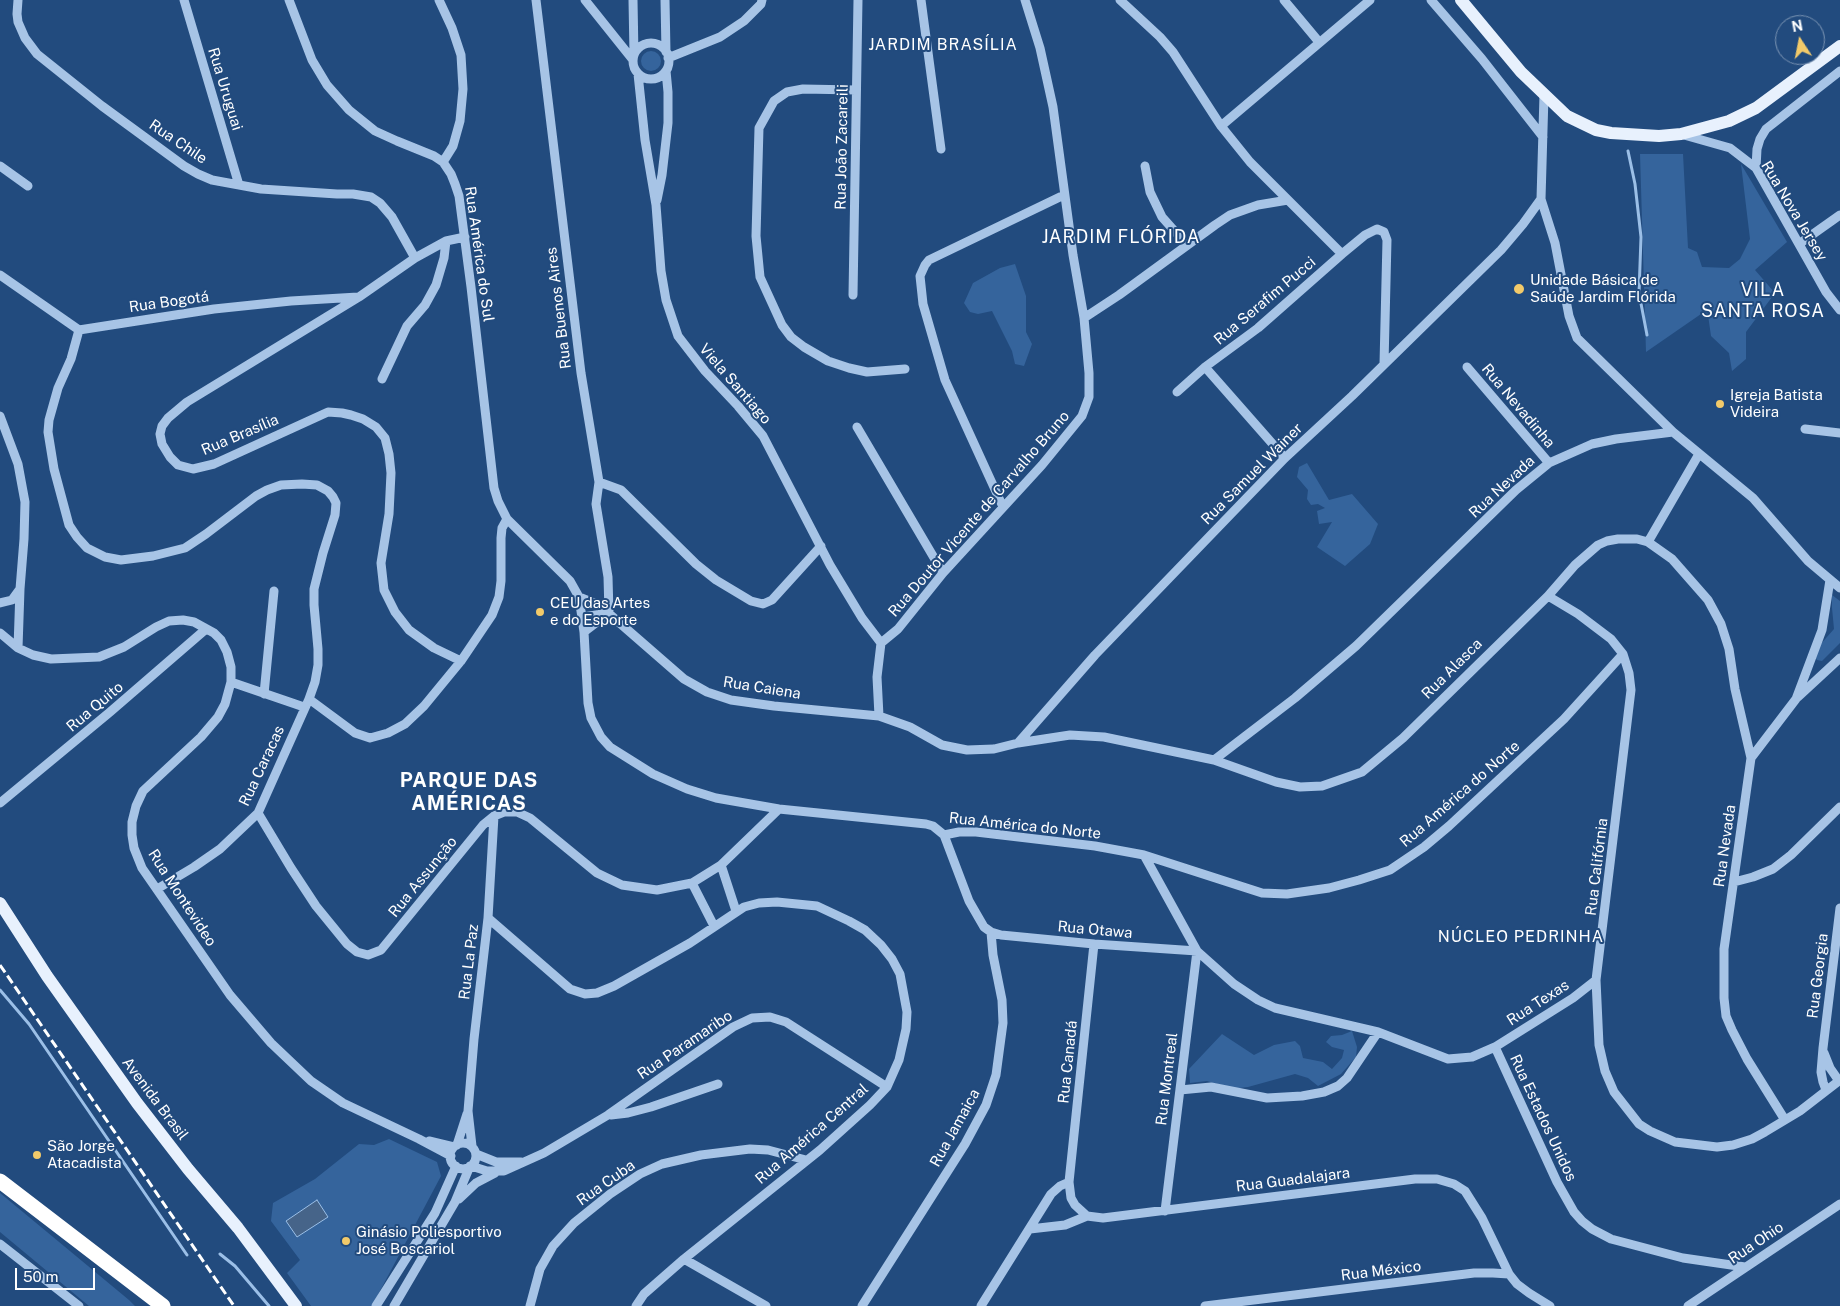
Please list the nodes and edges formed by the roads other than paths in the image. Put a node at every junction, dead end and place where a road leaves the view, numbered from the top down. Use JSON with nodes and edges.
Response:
{"nodes":[{"id":1,"x":18,"y":0,"type":"edge"},
{"id":2,"x":184,"y":0,"type":"edge"},
{"id":3,"x":289,"y":0,"type":"edge"},
{"id":4,"x":440,"y":0,"type":"edge"},
{"id":5,"x":536,"y":0,"type":"edge"},
{"id":6,"x":585,"y":0,"type":"edge"},
{"id":7,"x":633,"y":0,"type":"edge"},
{"id":8,"x":665,"y":0,"type":"edge"},
{"id":9,"x":762,"y":0,"type":"edge"},
{"id":10,"x":858,"y":0,"type":"edge"},
{"id":11,"x":921,"y":0,"type":"edge"},
{"id":12,"x":1025,"y":0,"type":"edge"},
{"id":13,"x":1120,"y":0,"type":"edge"},
{"id":14,"x":1284,"y":0,"type":"edge"},
{"id":15,"x":1370,"y":0,"type":"edge"},
{"id":16,"x":1431,"y":0,"type":"edge"},
{"id":17,"x":1460,"y":0,"type":"edge"},
{"id":18,"x":1319,"y":42,"type":"junction"},
{"id":19,"x":1840,"y":46,"type":"edge"},
{"id":20,"x":667,"y":55,"type":"junction"},
{"id":21,"x":633,"y":58,"type":"junction"},
{"id":22,"x":666,"y":71,"type":"junction"},
{"id":23,"x":1840,"y":71,"type":"edge"},
{"id":24,"x":638,"y":74,"type":"junction"},
{"id":25,"x":856,"y":90,"type":"junction"},
{"id":26,"x":1544,"y":95,"type":"junction"},
{"id":27,"x":1220,"y":126,"type":"junction"},
{"id":28,"x":1681,"y":134,"type":"junction"},
{"id":29,"x":1543,"y":138,"type":"junction"},
{"id":30,"x":941,"y":149,"type":"dead end"},
{"id":31,"x":1757,"y":149,"type":"junction"},
{"id":32,"x":1742,"y":156,"type":"junction"},
{"id":33,"x":443,"y":162,"type":"junction"},
{"id":34,"x":0,"y":166,"type":"edge"},
{"id":35,"x":1145,"y":166,"type":"dead end"},
{"id":36,"x":1756,"y":168,"type":"junction"},
{"id":37,"x":239,"y":185,"type":"junction"},
{"id":38,"x":28,"y":186,"type":"dead end"},
{"id":39,"x":1064,"y":195,"type":"junction"},
{"id":40,"x":1541,"y":199,"type":"junction"},
{"id":41,"x":1288,"y":200,"type":"junction"},
{"id":42,"x":656,"y":206,"type":"junction"},
{"id":43,"x":1840,"y":215,"type":"edge"},
{"id":44,"x":465,"y":237,"type":"junction"},
{"id":45,"x":446,"y":241,"type":"junction"},
{"id":46,"x":1799,"y":244,"type":"junction"},
{"id":47,"x":1187,"y":245,"type":"junction"},
{"id":48,"x":1342,"y":254,"type":"junction"},
{"id":49,"x":415,"y":258,"type":"junction"},
{"id":50,"x":0,"y":275,"type":"edge"},
{"id":51,"x":853,"y":295,"type":"dead end"},
{"id":52,"x":359,"y":297,"type":"junction"},
{"id":53,"x":1840,"y":310,"type":"edge"},
{"id":54,"x":1084,"y":318,"type":"junction"},
{"id":55,"x":79,"y":330,"type":"junction"},
{"id":56,"x":1384,"y":364,"type":"junction"},
{"id":57,"x":1205,"y":367,"type":"junction"},
{"id":58,"x":1467,"y":367,"type":"dead end"},
{"id":59,"x":905,"y":369,"type":"dead end"},
{"id":60,"x":382,"y":379,"type":"dead end"},
{"id":61,"x":1178,"y":392,"type":"dead end"},
{"id":62,"x":0,"y":416,"type":"edge"},
{"id":63,"x":857,"y":427,"type":"dead end"},
{"id":64,"x":1805,"y":429,"type":"dead end"},
{"id":65,"x":1673,"y":432,"type":"junction"},
{"id":66,"x":1840,"y":433,"type":"edge"},
{"id":67,"x":1699,"y":454,"type":"junction"},
{"id":68,"x":1285,"y":458,"type":"junction"},
{"id":69,"x":1549,"y":463,"type":"junction"},
{"id":70,"x":599,"y":482,"type":"junction"},
{"id":71,"x":1003,"y":507,"type":"junction"},
{"id":72,"x":507,"y":519,"type":"junction"},
{"id":73,"x":1648,"y":542,"type":"junction"},
{"id":74,"x":820,"y":546,"type":"junction"},
{"id":75,"x":943,"y":573,"type":"junction"},
{"id":76,"x":1830,"y":580,"type":"junction"},
{"id":77,"x":1840,"y":588,"type":"edge"},
{"id":78,"x":20,"y":589,"type":"junction"},
{"id":79,"x":274,"y":591,"type":"dead end"},
{"id":80,"x":1548,"y":596,"type":"junction"},
{"id":81,"x":579,"y":597,"type":"junction"},
{"id":82,"x":0,"y":603,"type":"edge"},
{"id":83,"x":609,"y":613,"type":"junction"},
{"id":84,"x":583,"y":617,"type":"junction"},
{"id":85,"x":206,"y":629,"type":"junction"},
{"id":86,"x":584,"y":632,"type":"junction"},
{"id":87,"x":0,"y":634,"type":"edge"},
{"id":88,"x":881,"y":643,"type":"junction"},
{"id":89,"x":18,"y":648,"type":"junction"},
{"id":90,"x":1623,"y":654,"type":"junction"},
{"id":91,"x":1840,"y":658,"type":"edge"},
{"id":92,"x":460,"y":661,"type":"junction"},
{"id":93,"x":231,"y":682,"type":"junction"},
{"id":94,"x":264,"y":694,"type":"junction"},
{"id":95,"x":1796,"y":699,"type":"junction"},
{"id":96,"x":307,"y":703,"type":"junction"},
{"id":97,"x":879,"y":716,"type":"junction"},
{"id":98,"x":1018,"y":743,"type":"junction"},
{"id":99,"x":1751,"y":758,"type":"junction"},
{"id":100,"x":1214,"y":760,"type":"junction"},
{"id":101,"x":0,"y":804,"type":"edge"},
{"id":102,"x":1840,"y":807,"type":"edge"},
{"id":103,"x":779,"y":809,"type":"junction"},
{"id":104,"x":258,"y":812,"type":"junction"},
{"id":105,"x":494,"y":816,"type":"junction"},
{"id":106,"x":944,"y":835,"type":"junction"},
{"id":107,"x":1144,"y":856,"type":"junction"},
{"id":108,"x":721,"y":865,"type":"junction"},
{"id":109,"x":1734,"y":882,"type":"junction"},
{"id":110,"x":692,"y":883,"type":"junction"},
{"id":111,"x":157,"y":889,"type":"junction"},
{"id":112,"x":0,"y":903,"type":"edge"},
{"id":113,"x":1840,"y":908,"type":"edge"},
{"id":114,"x":736,"y":911,"type":"junction"},
{"id":115,"x":488,"y":918,"type":"junction"},
{"id":116,"x":714,"y":926,"type":"junction"},
{"id":117,"x":991,"y":932,"type":"junction"},
{"id":118,"x":1094,"y":944,"type":"junction"},
{"id":119,"x":1197,"y":951,"type":"junction"},
{"id":120,"x":1596,"y":980,"type":"junction"},
{"id":121,"x":1378,"y":1032,"type":"junction"},
{"id":122,"x":1495,"y":1047,"type":"junction"},
{"id":123,"x":1823,"y":1048,"type":"junction"},
{"id":124,"x":1840,"y":1080,"type":"edge"},
{"id":125,"x":718,"y":1084,"type":"dead end"},
{"id":126,"x":888,"y":1087,"type":"junction"},
{"id":127,"x":1180,"y":1090,"type":"junction"},
{"id":128,"x":1826,"y":1090,"type":"junction"},
{"id":129,"x":468,"y":1112,"type":"junction"},
{"id":130,"x":608,"y":1116,"type":"junction"},
{"id":131,"x":1785,"y":1120,"type":"junction"},
{"id":132,"x":419,"y":1139,"type":"junction"},
{"id":133,"x":455,"y":1146,"type":"junction"},
{"id":134,"x":474,"y":1150,"type":"junction"},
{"id":135,"x":451,"y":1156,"type":"junction"},
{"id":136,"x":806,"y":1160,"type":"junction"},
{"id":137,"x":526,"y":1161,"type":"junction"},
{"id":138,"x":456,"y":1166,"type":"junction"},
{"id":139,"x":471,"y":1166,"type":"junction"},
{"id":140,"x":496,"y":1172,"type":"junction"},
{"id":141,"x":0,"y":1181,"type":"edge"},
{"id":142,"x":1069,"y":1182,"type":"junction"},
{"id":143,"x":455,"y":1202,"type":"junction"},
{"id":144,"x":1840,"y":1204,"type":"edge"},
{"id":145,"x":1165,"y":1211,"type":"junction"},
{"id":146,"x":1087,"y":1216,"type":"junction"},
{"id":147,"x":1030,"y":1229,"type":"junction"},
{"id":148,"x":0,"y":1244,"type":"edge"},
{"id":149,"x":684,"y":1259,"type":"junction"},
{"id":150,"x":1745,"y":1267,"type":"junction"},
{"id":151,"x":1509,"y":1274,"type":"junction"},
{"id":152,"x":760,"y":1304,"type":"edge"},
{"id":153,"x":79,"y":1306,"type":"edge"},
{"id":154,"x":162,"y":1306,"type":"edge"},
{"id":155,"x":296,"y":1306,"type":"edge"},
{"id":156,"x":376,"y":1306,"type":"edge"},
{"id":157,"x":394,"y":1306,"type":"edge"},
{"id":158,"x":530,"y":1306,"type":"edge"},
{"id":159,"x":636,"y":1306,"type":"edge"},
{"id":160,"x":862,"y":1306,"type":"edge"},
{"id":161,"x":981,"y":1306,"type":"edge"},
{"id":162,"x":1205,"y":1306,"type":"edge"},
{"id":163,"x":1550,"y":1306,"type":"edge"},
{"id":164,"x":1688,"y":1306,"type":"edge"}],
"edges":[{"from":1,"to":37,"type":"street","name":"Rua Chile"},
{"from":2,"to":37,"type":"street","name":"Rua Uruguai"},
{"from":3,"to":33,"type":"street"},
{"from":4,"to":33,"type":"street"},
{"from":5,"to":70,"type":"street","name":"Rua Buenos Aires"},
{"from":6,"to":21,"type":"street"},
{"from":7,"to":21,"type":"street"},
{"from":8,"to":20,"type":"street"},
{"from":9,"to":20,"type":"street"},
{"from":10,"to":25,"type":"street","name":"Rua João Zacareili"},
{"from":11,"to":30,"type":"street"},
{"from":12,"to":39,"type":"street","name":"Rua Doutor Vicente de Carvalho Bruno"},
{"from":13,"to":27,"type":"street"},
{"from":14,"to":18,"type":"street"},
{"from":15,"to":18,"type":"street"},
{"from":16,"to":29,"type":"street"},
{"from":17,"to":26,"type":"main road"},
{"from":18,"to":27,"type":"street"},
{"from":19,"to":28,"type":"main road"},
{"from":20,"to":21,"type":"street"},
{"from":20,"to":22,"type":"street"},
{"from":21,"to":24,"type":"street"},
{"from":22,"to":24,"type":"street"},
{"from":22,"to":42,"type":"street","name":"Viela Santiago"},
{"from":23,"to":31,"type":"street"},
{"from":24,"to":42,"type":"street","name":"Viela Santiago"},
{"from":25,"to":51,"type":"street","name":"Rua João Zacareili"},
{"from":25,"to":59,"type":"street"},
{"from":26,"to":28,"type":"main road"},
{"from":26,"to":29,"type":"street"},
{"from":27,"to":41,"type":"street"},
{"from":28,"to":32,"type":"street","name":"Rua Nova Jersey"},
{"from":29,"to":40,"type":"street"},
{"from":31,"to":32,"type":"street"},
{"from":31,"to":36,"type":"street"},
{"from":32,"to":36,"type":"street","name":"Rua Nova Jersey"},
{"from":33,"to":44,"type":"street","name":"Rua América do Sul"},
{"from":34,"to":38,"type":"street"},
{"from":35,"to":47,"type":"street"},
{"from":36,"to":46,"type":"street","name":"Rua Nova Jersey"},
{"from":37,"to":49,"type":"street","name":"Rua Chile"},
{"from":39,"to":54,"type":"street","name":"Rua Doutor Vicente de Carvalho Bruno"},
{"from":39,"to":71,"type":"street"},
{"from":40,"to":56,"type":"street","name":"Rua Samuel Wainer"},
{"from":40,"to":65,"type":"street"},
{"from":41,"to":47,"type":"street"},
{"from":41,"to":48,"type":"street"},
{"from":42,"to":74,"type":"street","name":"Viela Santiago"},
{"from":43,"to":46,"type":"street"},
{"from":44,"to":45,"type":"street","name":"Rua Brasília"},
{"from":44,"to":72,"type":"street","name":"Rua América do Sul"},
{"from":45,"to":49,"type":"street","name":"Rua Brasília"},
{"from":45,"to":60,"type":"street"},
{"from":46,"to":53,"type":"street","name":"Rua Nova Jersey"},
{"from":47,"to":54,"type":"street"},
{"from":48,"to":56,"type":"street","name":"Rua Serafim Pucci"},
{"from":48,"to":57,"type":"street","name":"Rua Serafim Pucci"},
{"from":49,"to":52,"type":"street","name":"Rua Brasília"},
{"from":50,"to":55,"type":"street"},
{"from":52,"to":55,"type":"street","name":"Rua Bogotá"},
{"from":52,"to":92,"type":"street","name":"Rua Brasília"},
{"from":54,"to":71,"type":"street","name":"Rua Doutor Vicente de Carvalho Bruno"},
{"from":55,"to":96,"type":"street","name":"Rua Caracas"},
{"from":56,"to":68,"type":"street","name":"Rua Samuel Wainer"},
{"from":57,"to":61,"type":"street","name":"Rua Serafim Pucci"},
{"from":57,"to":68,"type":"street"},
{"from":58,"to":69,"type":"street","name":"Rua Nevadinha"},
{"from":62,"to":78,"type":"street"},
{"from":63,"to":75,"type":"street"},
{"from":64,"to":66,"type":"street"},
{"from":65,"to":67,"type":"street"},
{"from":65,"to":69,"type":"street","name":"Rua Nevada"},
{"from":67,"to":73,"type":"street"},
{"from":67,"to":76,"type":"street"},
{"from":68,"to":98,"type":"street","name":"Rua Samuel Wainer"},
{"from":69,"to":100,"type":"street","name":"Rua Nevada"},
{"from":70,"to":74,"type":"street"},
{"from":70,"to":83,"type":"street","name":"Rua Buenos Aires"},
{"from":71,"to":75,"type":"street","name":"Rua Doutor Vicente de Carvalho Bruno"},
{"from":72,"to":81,"type":"street","name":"Rua América do Norte"},
{"from":72,"to":92,"type":"street"},
{"from":73,"to":80,"type":"street","name":"Rua Alasca"},
{"from":73,"to":99,"type":"street","name":"Rua Alasca"},
{"from":74,"to":88,"type":"street","name":"Viela Santiago"},
{"from":75,"to":88,"type":"street","name":"Rua Doutor Vicente de Carvalho Bruno"},
{"from":76,"to":77,"type":"street"},
{"from":76,"to":95,"type":"street","name":"Rua Nevada"},
{"from":78,"to":82,"type":"street"},
{"from":78,"to":89,"type":"street"},
{"from":79,"to":94,"type":"street"},
{"from":80,"to":90,"type":"street","name":"Rua Califórnia"},
{"from":80,"to":100,"type":"street","name":"Rua Alasca"},
{"from":81,"to":83,"type":"street","name":"Rua Caiena"},
{"from":81,"to":84,"type":"street","name":"Rua América do Norte"},
{"from":83,"to":84,"type":"street"},
{"from":83,"to":86,"type":"street"},
{"from":83,"to":97,"type":"street","name":"Rua Caiena"},
{"from":84,"to":86,"type":"street","name":"Rua América do Norte"},
{"from":85,"to":89,"type":"street","name":"Rua Montevideo"},
{"from":85,"to":93,"type":"street","name":"Rua Montevideo"},
{"from":85,"to":101,"type":"street","name":"Rua Quito"},
{"from":86,"to":103,"type":"street","name":"Rua América do Norte"},
{"from":87,"to":89,"type":"street","name":"Rua Montevideo"},
{"from":88,"to":97,"type":"street"},
{"from":90,"to":107,"type":"street","name":"Rua América do Norte"},
{"from":90,"to":120,"type":"street","name":"Rua Califórnia"},
{"from":91,"to":95,"type":"street"},
{"from":92,"to":96,"type":"street"},
{"from":93,"to":94,"type":"street"},
{"from":93,"to":111,"type":"street","name":"Rua Montevideo"},
{"from":94,"to":96,"type":"street"},
{"from":95,"to":99,"type":"street","name":"Rua Nevada"},
{"from":96,"to":104,"type":"street","name":"Rua Caracas"},
{"from":97,"to":98,"type":"street"},
{"from":98,"to":100,"type":"street","name":"Rua Alasca"},
{"from":99,"to":109,"type":"street","name":"Rua Nevada"},
{"from":102,"to":109,"type":"street"},
{"from":103,"to":106,"type":"street","name":"Rua América do Norte"},
{"from":103,"to":108,"type":"street"},
{"from":104,"to":105,"type":"street","name":"Rua Assunção"},
{"from":104,"to":111,"type":"street","name":"Rua Caracas"},
{"from":105,"to":110,"type":"street"},
{"from":105,"to":115,"type":"street","name":"Rua La Paz"},
{"from":106,"to":107,"type":"street","name":"Rua América do Norte"},
{"from":106,"to":117,"type":"street"},
{"from":107,"to":119,"type":"street","name":"Rua Estados Unidos"},
{"from":108,"to":110,"type":"street"},
{"from":108,"to":114,"type":"street"},
{"from":109,"to":131,"type":"street","name":"Rua Nevada"},
{"from":110,"to":116,"type":"street"},
{"from":111,"to":132,"type":"street","name":"Rua Montevideo"},
{"from":112,"to":155,"type":"main road","name":"Avenida Brasil"},
{"from":113,"to":123,"type":"street","name":"Rua Georgia"},
{"from":114,"to":116,"type":"street","name":"Rua América Central"},
{"from":114,"to":126,"type":"street","name":"Rua América Central"},
{"from":115,"to":116,"type":"street","name":"Rua América Central"},
{"from":115,"to":129,"type":"street","name":"Rua La Paz"},
{"from":117,"to":118,"type":"street","name":"Rua Otawa"},
{"from":117,"to":160,"type":"street","name":"Rua Jamaica"},
{"from":118,"to":119,"type":"street","name":"Rua Otawa"},
{"from":118,"to":142,"type":"street","name":"Rua Canadá"},
{"from":119,"to":121,"type":"street","name":"Rua Estados Unidos"},
{"from":119,"to":127,"type":"street","name":"Rua Montreal"},
{"from":120,"to":122,"type":"street","name":"Rua Texas"},
{"from":120,"to":131,"type":"street","name":"Rua Califórnia"},
{"from":121,"to":122,"type":"street","name":"Rua Estados Unidos"},
{"from":121,"to":127,"type":"street"},
{"from":122,"to":150,"type":"street","name":"Rua Estados Unidos"},
{"from":123,"to":124,"type":"street","name":"Rua Georgia"},
{"from":123,"to":128,"type":"street","name":"Rua Georgia"},
{"from":124,"to":128,"type":"street","name":"Rua Califórnia"},
{"from":125,"to":130,"type":"street"},
{"from":126,"to":130,"type":"street","name":"Rua Paramaribo"},
{"from":126,"to":136,"type":"street","name":"Rua América Central"},
{"from":127,"to":145,"type":"street","name":"Rua Montreal"},
{"from":128,"to":131,"type":"street","name":"Rua Califórnia"},
{"from":129,"to":133,"type":"street","name":"Rua La Paz"},
{"from":129,"to":134,"type":"street","name":"Rua La Paz"},
{"from":130,"to":137,"type":"street","name":"Rua Paramaribo"},
{"from":132,"to":133,"type":"street","name":"Rua Montevideo"},
{"from":132,"to":135,"type":"street","name":"Rua Montevideo"},
{"from":133,"to":134,"type":"street"},
{"from":133,"to":135,"type":"street"},
{"from":134,"to":137,"type":"street","name":"Rua Paramaribo"},
{"from":134,"to":139,"type":"street"},
{"from":135,"to":138,"type":"street"},
{"from":136,"to":149,"type":"street","name":"Rua América Central"},
{"from":136,"to":158,"type":"street","name":"Rua Cuba"},
{"from":137,"to":140,"type":"street","name":"Rua Paramaribo"},
{"from":138,"to":139,"type":"street"},
{"from":138,"to":156,"type":"street"},
{"from":139,"to":140,"type":"street"},
{"from":139,"to":143,"type":"street"},
{"from":140,"to":143,"type":"street","name":"Rua Paramaribo"},
{"from":141,"to":154,"type":"highway"},
{"from":142,"to":146,"type":"street","name":"Rua Canadá"},
{"from":142,"to":147,"type":"street"},
{"from":143,"to":157,"type":"street"},
{"from":144,"to":150,"type":"street","name":"Rua Ohio"},
{"from":145,"to":146,"type":"street","name":"Rua Guadalajara"},
{"from":145,"to":151,"type":"street","name":"Rua Guadalajara"},
{"from":146,"to":147,"type":"street","name":"Rua Guadalajara"},
{"from":147,"to":161,"type":"street"},
{"from":148,"to":153,"type":"street"},
{"from":149,"to":152,"type":"street"},
{"from":149,"to":159,"type":"street","name":"Rua América Central"},
{"from":150,"to":164,"type":"street","name":"Rua Ohio"},
{"from":151,"to":162,"type":"street","name":"Rua México"},
{"from":151,"to":163,"type":"street"}]}
